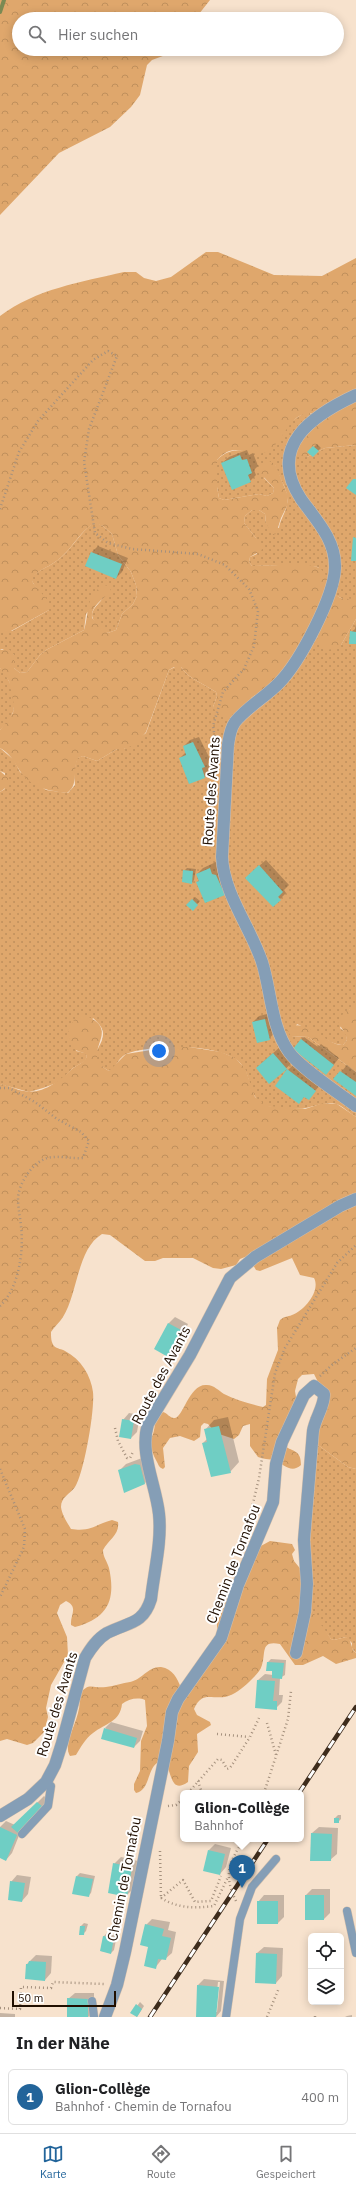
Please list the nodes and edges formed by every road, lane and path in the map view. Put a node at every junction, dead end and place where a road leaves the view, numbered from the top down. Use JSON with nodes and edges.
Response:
{"nodes":[{"id":1,"x":356,"y":395,"type":"edge"},
{"id":2,"x":0,"y":509,"type":"edge"},
{"id":3,"x":215,"y":741,"type":"dead end"},
{"id":4,"x":0,"y":1088,"type":"edge"},
{"id":5,"x":356,"y":1106,"type":"edge"},
{"id":6,"x":356,"y":1199,"type":"edge"},
{"id":7,"x":356,"y":1245,"type":"edge"},
{"id":8,"x":0,"y":1306,"type":"edge"},
{"id":9,"x":356,"y":1348,"type":"edge"},
{"id":10,"x":314,"y":1386,"type":"junction"},
{"id":11,"x":115,"y":1428,"type":"dead end"},
{"id":12,"x":144,"y":1440,"type":"junction"},
{"id":13,"x":0,"y":1469,"type":"edge"},
{"id":14,"x":248,"y":1525,"type":"dead end"},
{"id":15,"x":0,"y":1596,"type":"edge"},
{"id":16,"x":296,"y":1653,"type":"dead end"},
{"id":17,"x":292,"y":1692,"type":"dead end"},
{"id":18,"x":259,"y":1718,"type":"dead end"},
{"id":19,"x":267,"y":1723,"type":"dead end"},
{"id":20,"x":218,"y":1734,"type":"dead end"},
{"id":21,"x":250,"y":1737,"type":"junction"},
{"id":22,"x":276,"y":1756,"type":"junction"},
{"id":23,"x":198,"y":1780,"type":"junction"},
{"id":24,"x":46,"y":1782,"type":"junction"},
{"id":25,"x":190,"y":1790,"type":"edge"},
{"id":26,"x":201,"y":1790,"type":"edge"},
{"id":27,"x":265,"y":1790,"type":"edge"},
{"id":28,"x":180,"y":1801,"type":"edge"},
{"id":29,"x":176,"y":1806,"type":"dead end"},
{"id":30,"x":0,"y":1816,"type":"edge"},
{"id":31,"x":22,"y":1834,"type":"dead end"},
{"id":32,"x":149,"y":1834,"type":"junction"},
{"id":33,"x":242,"y":1842,"type":"edge"},
{"id":34,"x":276,"y":1860,"type":"dead end"},
{"id":35,"x":221,"y":1876,"type":"dead end"},
{"id":36,"x":228,"y":1877,"type":"junction"},
{"id":37,"x":161,"y":1898,"type":"junction"},
{"id":38,"x":243,"y":1911,"type":"junction"},
{"id":39,"x":347,"y":1911,"type":"dead end"},
{"id":40,"x":356,"y":1953,"type":"edge"},
{"id":41,"x":117,"y":1985,"type":"junction"},
{"id":42,"x":279,"y":1988,"type":"dead end"},
{"id":43,"x":92,"y":2001,"type":"dead end"},
{"id":44,"x":0,"y":2008,"type":"edge"},
{"id":45,"x":315,"y":2013,"type":"dead end"},
{"id":46,"x":94,"y":2017,"type":"edge"},
{"id":47,"x":105,"y":2017,"type":"edge"},
{"id":48,"x":226,"y":2017,"type":"edge"},
{"id":49,"x":267,"y":2017,"type":"edge"},
{"id":50,"x":314,"y":2017,"type":"edge"}],
"edges":[{"from":1,"to":5,"type":"street","name":"Route des Avants"},
{"from":2,"to":3,"type":"path"},
{"from":4,"to":8,"type":"path"},
{"from":6,"to":12,"type":"street","name":"Route des Avants"},
{"from":7,"to":14,"type":"path"},
{"from":9,"to":10,"type":"path"},
{"from":10,"to":16,"type":"street"},
{"from":10,"to":32,"type":"street","name":"Chemin de Tornafou"},
{"from":11,"to":12,"type":"path"},
{"from":12,"to":24,"type":"street","name":"Route des Avants"},
{"from":13,"to":15,"type":"path"},
{"from":17,"to":22,"type":"path"},
{"from":18,"to":21,"type":"path"},
{"from":19,"to":22,"type":"path"},
{"from":20,"to":21,"type":"path"},
{"from":21,"to":23,"type":"path"},
{"from":22,"to":27,"type":"path"},
{"from":23,"to":25,"type":"path"},
{"from":23,"to":26,"type":"path"},
{"from":24,"to":30,"type":"street","name":"Route des Avants"},
{"from":24,"to":31,"type":"lane"},
{"from":28,"to":29,"type":"path"},
{"from":32,"to":37,"type":"path"},
{"from":32,"to":41,"type":"street","name":"Chemin de Tornafou"},
{"from":33,"to":36,"type":"path"},
{"from":34,"to":38,"type":"lane"},
{"from":35,"to":37,"type":"path"},
{"from":36,"to":37,"type":"path"},
{"from":36,"to":38,"type":"path"},
{"from":38,"to":48,"type":"lane"},
{"from":39,"to":40,"type":"lane"},
{"from":41,"to":44,"type":"path"},
{"from":41,"to":47,"type":"street","name":"Chemin de Tornafou"},
{"from":42,"to":49,"type":"path"},
{"from":43,"to":46,"type":"lane"},
{"from":45,"to":50,"type":"path"}]}
